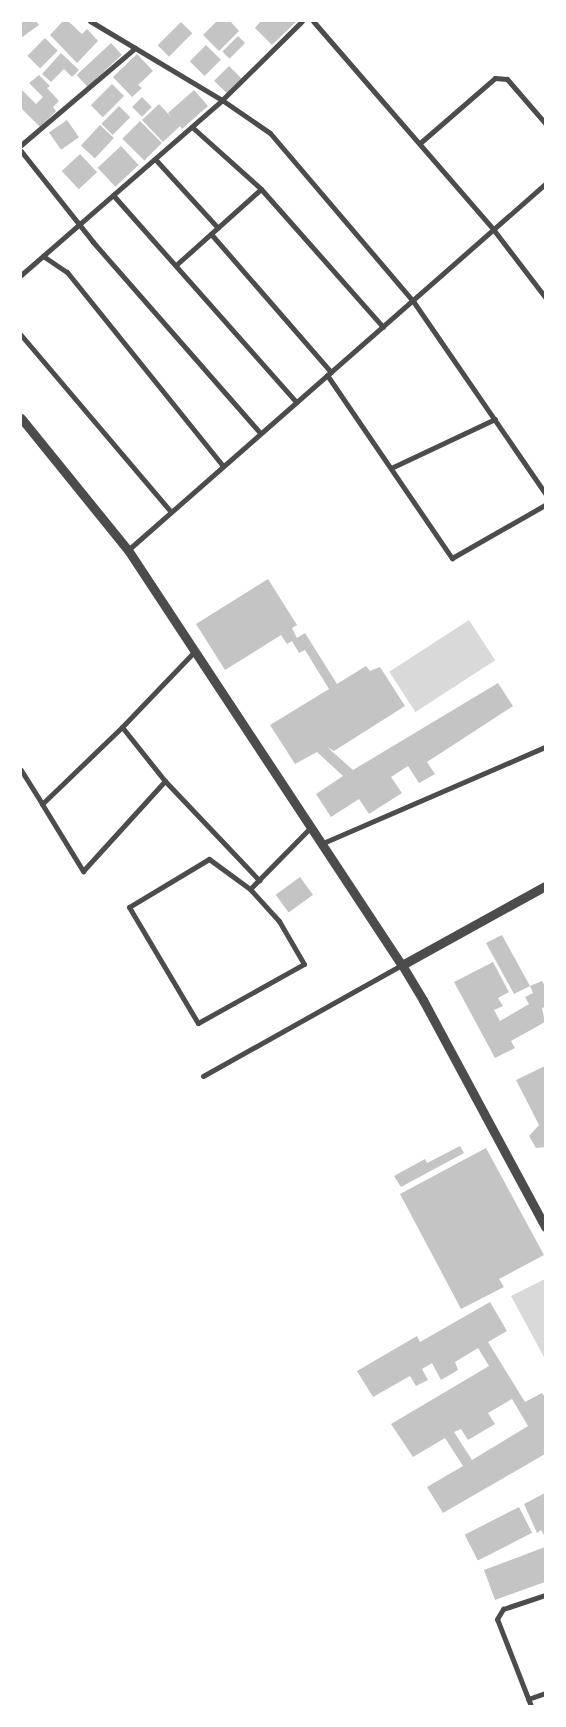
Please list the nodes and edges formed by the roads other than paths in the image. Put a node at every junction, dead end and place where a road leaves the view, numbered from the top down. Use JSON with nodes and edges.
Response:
{"nodes":[{"id":1,"x":90,"y":21,"type":"edge"},
{"id":2,"x":302,"y":21,"type":"edge"},
{"id":3,"x":314,"y":21,"type":"edge"},
{"id":4,"x":134,"y":48,"type":"junction"},
{"id":5,"x":222,"y":100,"type":"junction"},
{"id":6,"x":545,"y":123,"type":"edge"},
{"id":7,"x":192,"y":126,"type":"junction"},
{"id":8,"x":420,"y":143,"type":"junction"},
{"id":9,"x":21,"y":145,"type":"edge"},
{"id":10,"x":21,"y":151,"type":"edge"},
{"id":11,"x":155,"y":158,"type":"junction"},
{"id":12,"x":545,"y":184,"type":"edge"},
{"id":13,"x":261,"y":189,"type":"junction"},
{"id":14,"x":113,"y":196,"type":"junction"},
{"id":15,"x":80,"y":225,"type":"junction"},
{"id":16,"x":218,"y":228,"type":"junction"},
{"id":17,"x":493,"y":229,"type":"junction"},
{"id":18,"x":211,"y":234,"type":"junction"},
{"id":19,"x":43,"y":256,"type":"junction"},
{"id":20,"x":176,"y":265,"type":"junction"},
{"id":21,"x":21,"y":275,"type":"edge"},
{"id":22,"x":545,"y":297,"type":"edge"},
{"id":23,"x":413,"y":301,"type":"junction"},
{"id":24,"x":383,"y":327,"type":"junction"},
{"id":25,"x":21,"y":335,"type":"edge"},
{"id":26,"x":329,"y":373,"type":"junction"},
{"id":27,"x":296,"y":402,"type":"junction"},
{"id":28,"x":21,"y":418,"type":"edge"},
{"id":29,"x":495,"y":419,"type":"junction"},
{"id":30,"x":260,"y":433,"type":"junction"},
{"id":31,"x":223,"y":466,"type":"junction"},
{"id":32,"x":390,"y":468,"type":"junction"},
{"id":33,"x":545,"y":493,"type":"edge"},
{"id":34,"x":545,"y":505,"type":"edge"},
{"id":35,"x":171,"y":512,"type":"junction"},
{"id":36,"x":128,"y":550,"type":"junction"},
{"id":37,"x":195,"y":651,"type":"junction"},
{"id":38,"x":122,"y":727,"type":"junction"},
{"id":39,"x":545,"y":747,"type":"edge"},
{"id":40,"x":21,"y":770,"type":"edge"},
{"id":41,"x":165,"y":780,"type":"junction"},
{"id":42,"x":42,"y":804,"type":"junction"},
{"id":43,"x":312,"y":826,"type":"junction"},
{"id":44,"x":323,"y":843,"type":"junction"},
{"id":45,"x":259,"y":880,"type":"junction"},
{"id":46,"x":545,"y":886,"type":"edge"},
{"id":47,"x":250,"y":889,"type":"junction"},
{"id":48,"x":402,"y":966,"type":"junction"},
{"id":49,"x":203,"y":1076,"type":"dead end"},
{"id":50,"x":545,"y":1227,"type":"edge"},
{"id":51,"x":545,"y":1595,"type":"edge"},
{"id":52,"x":545,"y":1693,"type":"edge"},
{"id":53,"x":528,"y":1699,"type":"junction"},
{"id":54,"x":531,"y":1706,"type":"edge"}],
"edges":[{"from":1,"to":4,"type":"street"},
{"from":2,"to":5,"type":"street"},
{"from":3,"to":8,"type":"street"},
{"from":4,"to":5,"type":"street"},
{"from":4,"to":9,"type":"street"},
{"from":5,"to":7,"type":"street"},
{"from":5,"to":23,"type":"street"},
{"from":6,"to":8,"type":"street"},
{"from":7,"to":11,"type":"street"},
{"from":7,"to":13,"type":"street"},
{"from":8,"to":17,"type":"street"},
{"from":10,"to":15,"type":"street"},
{"from":11,"to":14,"type":"street"},
{"from":11,"to":16,"type":"street"},
{"from":12,"to":17,"type":"street"},
{"from":13,"to":16,"type":"street"},
{"from":13,"to":24,"type":"street"},
{"from":14,"to":15,"type":"street"},
{"from":14,"to":20,"type":"street"},
{"from":15,"to":19,"type":"street"},
{"from":15,"to":30,"type":"street"},
{"from":16,"to":18,"type":"street"},
{"from":17,"to":22,"type":"street"},
{"from":17,"to":23,"type":"street"},
{"from":18,"to":20,"type":"street"},
{"from":18,"to":26,"type":"street"},
{"from":19,"to":21,"type":"street"},
{"from":19,"to":31,"type":"street"},
{"from":20,"to":27,"type":"street"},
{"from":23,"to":24,"type":"street"},
{"from":23,"to":29,"type":"street"},
{"from":24,"to":26,"type":"street"},
{"from":25,"to":35,"type":"street"},
{"from":26,"to":27,"type":"street"},
{"from":26,"to":32,"type":"street"},
{"from":27,"to":30,"type":"street"},
{"from":28,"to":36,"type":"street"},
{"from":29,"to":32,"type":"street"},
{"from":29,"to":33,"type":"street"},
{"from":30,"to":31,"type":"street"},
{"from":31,"to":35,"type":"street"},
{"from":32,"to":34,"type":"street"},
{"from":35,"to":36,"type":"street"},
{"from":36,"to":37,"type":"street"},
{"from":37,"to":38,"type":"street"},
{"from":37,"to":43,"type":"street"},
{"from":38,"to":41,"type":"street"},
{"from":38,"to":42,"type":"street"},
{"from":39,"to":44,"type":"street"},
{"from":40,"to":42,"type":"street"},
{"from":41,"to":42,"type":"street"},
{"from":41,"to":45,"type":"street"},
{"from":43,"to":44,"type":"street"},
{"from":43,"to":45,"type":"street"},
{"from":44,"to":48,"type":"street"},
{"from":45,"to":47,"type":"street"},
{"from":46,"to":48,"type":"street"},
{"from":47,"to":47,"type":"street"},
{"from":48,"to":49,"type":"street"},
{"from":48,"to":50,"type":"street"},
{"from":51,"to":53,"type":"street"},
{"from":52,"to":53,"type":"street"},
{"from":53,"to":54,"type":"street"}]}
